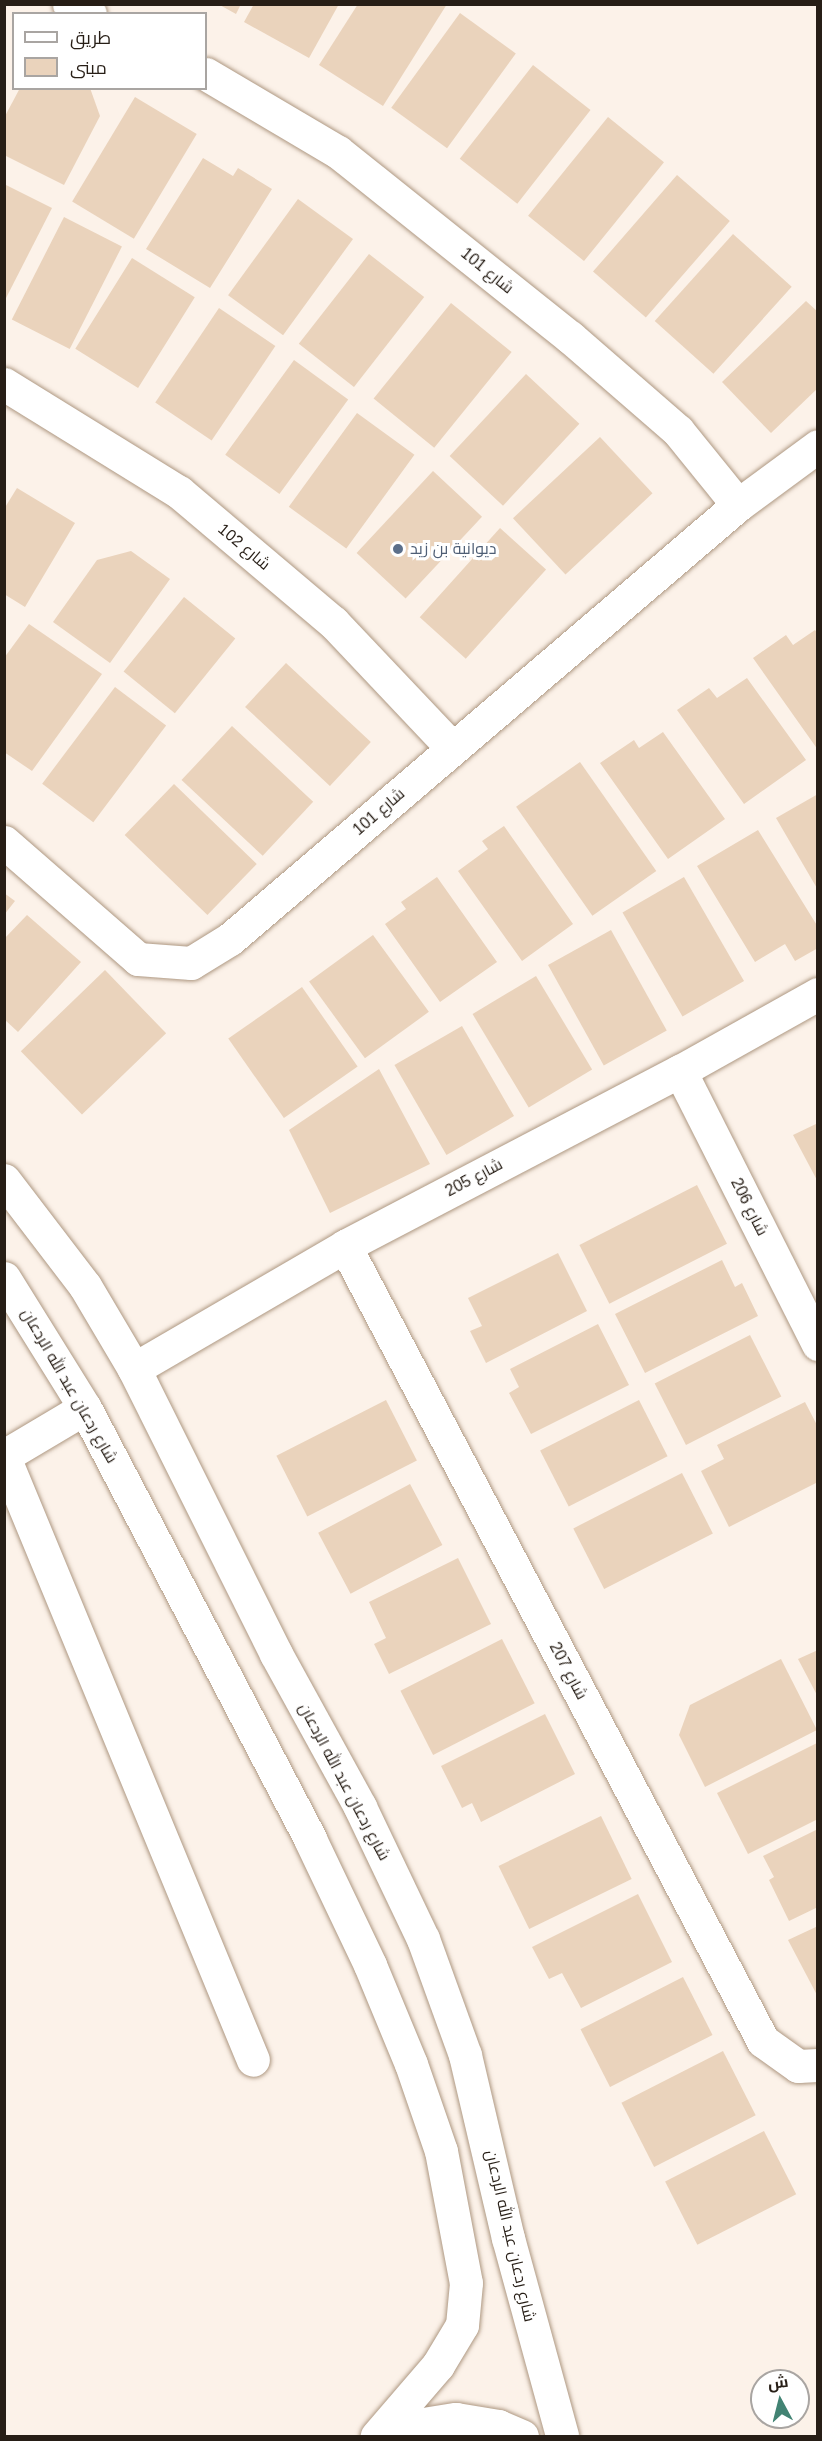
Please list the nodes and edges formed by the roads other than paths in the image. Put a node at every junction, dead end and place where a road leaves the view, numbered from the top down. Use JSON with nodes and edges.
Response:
{"nodes":[{"id":1,"x":69,"y":4,"type":"edge"},
{"id":2,"x":86,"y":12,"type":"edge"},
{"id":3,"x":207,"y":75,"type":"edge"},
{"id":4,"x":4,"y":384,"type":"edge"},
{"id":5,"x":818,"y":446,"type":"edge"},
{"id":6,"x":738,"y":505,"type":"junction"},
{"id":7,"x":452,"y":748,"type":"junction"},
{"id":8,"x":4,"y":842,"type":"edge"},
{"id":9,"x":818,"y":994,"type":"edge"},
{"id":10,"x":680,"y":1071,"type":"junction"},
{"id":11,"x":4,"y":1180,"type":"edge"},
{"id":12,"x":345,"y":1246,"type":"junction"},
{"id":13,"x":4,"y":1278,"type":"edge"},
{"id":14,"x":818,"y":1344,"type":"edge"},
{"id":15,"x":134,"y":1369,"type":"junction"},
{"id":16,"x":85,"y":1408,"type":"junction"},
{"id":17,"x":4,"y":1456,"type":"edge"},
{"id":18,"x":253,"y":2060,"type":"dead end"},
{"id":19,"x":818,"y":2065,"type":"edge"},
{"id":20,"x":377,"y":2436,"type":"edge"},
{"id":21,"x":388,"y":2436,"type":"edge"},
{"id":22,"x":522,"y":2436,"type":"edge"},
{"id":23,"x":562,"y":2436,"type":"edge"}],
"edges":[{"from":1,"to":2,"type":"street"},
{"from":3,"to":6,"type":"street","name":"شارع 101"},
{"from":4,"to":7,"type":"street","name":"شارع 102"},
{"from":5,"to":6,"type":"street","name":"شارع 101"},
{"from":6,"to":7,"type":"street","name":"شارع 101"},
{"from":7,"to":8,"type":"street","name":"شارع 101"},
{"from":9,"to":10,"type":"street","name":"شارع 205"},
{"from":10,"to":12,"type":"street","name":"شارع 205"},
{"from":10,"to":14,"type":"street","name":"شارع 206"},
{"from":11,"to":15,"type":"street","name":"شارع ردعان عبد الله الردعان"},
{"from":12,"to":15,"type":"street","name":"شارع 205"},
{"from":12,"to":19,"type":"street","name":"شارع 207"},
{"from":13,"to":16,"type":"street","name":"شارع ردعان عبد الله الردعان"},
{"from":15,"to":23,"type":"street","name":"شارع ردعان عبد الله الردعان"},
{"from":16,"to":17,"type":"street"},
{"from":16,"to":20,"type":"street","name":"شارع ردعان عبد الله الردعان"},
{"from":17,"to":18,"type":"street"},
{"from":21,"to":22,"type":"street"}]}
